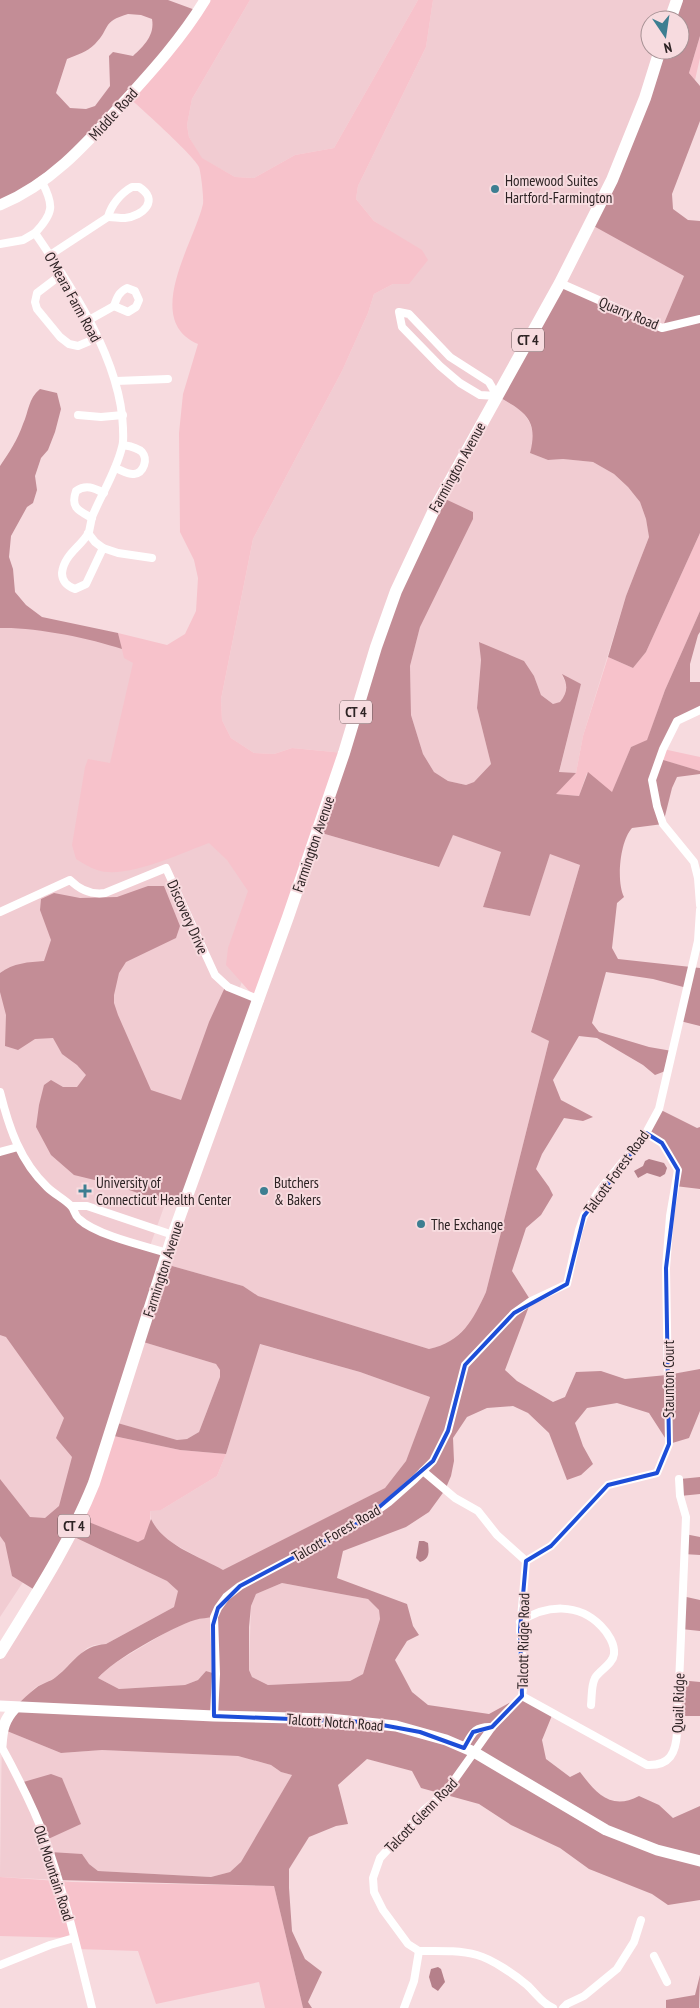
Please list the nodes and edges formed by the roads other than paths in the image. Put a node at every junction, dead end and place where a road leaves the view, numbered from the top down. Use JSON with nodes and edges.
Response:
{"nodes":[{"id":1,"x":205,"y":0,"type":"edge"},
{"id":2,"x":657,"y":60,"type":"edge"},
{"id":3,"x":42,"y":182,"type":"junction"},
{"id":4,"x":0,"y":205,"type":"edge"},
{"id":5,"x":108,"y":217,"type":"junction"},
{"id":6,"x":35,"y":233,"type":"junction"},
{"id":7,"x":0,"y":244,"type":"edge"},
{"id":8,"x":50,"y":255,"type":"junction"},
{"id":9,"x":62,"y":274,"type":"junction"},
{"id":10,"x":560,"y":283,"type":"junction"},
{"id":11,"x":114,"y":306,"type":"dead end"},
{"id":12,"x":700,"y":319,"type":"edge"},
{"id":13,"x":89,"y":320,"type":"junction"},
{"id":14,"x":97,"y":338,"type":"junction"},
{"id":15,"x":168,"y":379,"type":"dead end"},
{"id":16,"x":116,"y":381,"type":"junction"},
{"id":17,"x":496,"y":396,"type":"junction"},
{"id":18,"x":78,"y":415,"type":"dead end"},
{"id":19,"x":123,"y":415,"type":"junction"},
{"id":20,"x":123,"y":445,"type":"junction"},
{"id":21,"x":115,"y":468,"type":"junction"},
{"id":22,"x":104,"y":493,"type":"junction"},
{"id":23,"x":92,"y":518,"type":"junction"},
{"id":24,"x":88,"y":533,"type":"junction"},
{"id":25,"x":102,"y":548,"type":"junction"},
{"id":26,"x":152,"y":558,"type":"dead end"},
{"id":27,"x":700,"y":710,"type":"edge"},
{"id":28,"x":700,"y":905,"type":"edge"},
{"id":29,"x":700,"y":910,"type":"edge"},
{"id":30,"x":0,"y":912,"type":"edge"},
{"id":31,"x":260,"y":1000,"type":"junction"},
{"id":32,"x":0,"y":1092,"type":"edge"},
{"id":33,"x":646,"y":1133,"type":"junction"},
{"id":34,"x":18,"y":1147,"type":"junction"},
{"id":35,"x":0,"y":1152,"type":"edge"},
{"id":36,"x":72,"y":1206,"type":"junction"},
{"id":37,"x":173,"y":1235,"type":"junction"},
{"id":38,"x":168,"y":1253,"type":"junction"},
{"id":39,"x":423,"y":1471,"type":"junction"},
{"id":40,"x":679,"y":1479,"type":"dead end"},
{"id":41,"x":526,"y":1561,"type":"junction"},
{"id":42,"x":521,"y":1603,"type":"junction"},
{"id":43,"x":540,"y":1611,"type":"junction"},
{"id":44,"x":520,"y":1622,"type":"junction"},
{"id":45,"x":0,"y":1653,"type":"edge"},
{"id":46,"x":522,"y":1696,"type":"junction"},
{"id":47,"x":591,"y":1705,"type":"dead end"},
{"id":48,"x":0,"y":1706,"type":"edge"},
{"id":49,"x":16,"y":1708,"type":"junction"},
{"id":50,"x":214,"y":1716,"type":"junction"},
{"id":51,"x":492,"y":1727,"type":"junction"},
{"id":52,"x":1,"y":1745,"type":"edge"},
{"id":53,"x":469,"y":1750,"type":"junction"},
{"id":54,"x":700,"y":1861,"type":"edge"},
{"id":55,"x":641,"y":1920,"type":"dead end"},
{"id":56,"x":74,"y":1938,"type":"junction"},
{"id":57,"x":419,"y":1952,"type":"junction"},
{"id":58,"x":654,"y":1956,"type":"dead end"},
{"id":59,"x":0,"y":1965,"type":"edge"},
{"id":60,"x":667,"y":1982,"type":"dead end"},
{"id":61,"x":92,"y":2008,"type":"edge"},
{"id":62,"x":404,"y":2008,"type":"edge"},
{"id":63,"x":553,"y":2008,"type":"edge"},
{"id":64,"x":563,"y":2008,"type":"edge"}],
"edges":[{"from":1,"to":3,"type":"street","name":"Middle Road"},
{"from":2,"to":10,"type":"main road","name":"Farmington Avenue","number":"CT 4"},
{"from":3,"to":4,"type":"street","name":"Middle Road"},
{"from":3,"to":6,"type":"street"},
{"from":5,"to":5,"type":"street"},
{"from":5,"to":8,"type":"street"},
{"from":6,"to":7,"type":"street"},
{"from":6,"to":8,"type":"street","name":"O'Meara Farm Road"},
{"from":8,"to":9,"type":"street","name":"O'Meara Farm Road"},
{"from":9,"to":13,"type":"street","name":"O'Meara Farm Road"},
{"from":9,"to":14,"type":"street"},
{"from":10,"to":12,"type":"street","name":"Quarry Road"},
{"from":10,"to":17,"type":"main road","name":"Farmington Avenue","number":"CT 4"},
{"from":11,"to":13,"type":"street"},
{"from":13,"to":14,"type":"street","name":"O'Meara Farm Road"},
{"from":14,"to":16,"type":"street","name":"O'Meara Farm Road"},
{"from":15,"to":16,"type":"street"},
{"from":16,"to":19,"type":"street","name":"O'Meara Farm Road"},
{"from":17,"to":17,"type":"street"},
{"from":17,"to":31,"type":"main road","name":"Farmington Avenue","number":"CT 4"},
{"from":18,"to":19,"type":"street"},
{"from":19,"to":20,"type":"street","name":"O'Meara Farm Road"},
{"from":20,"to":21,"type":"street","name":"O'Meara Farm Road"},
{"from":20,"to":21,"type":"street"},
{"from":21,"to":22,"type":"street","name":"O'Meara Farm Road"},
{"from":22,"to":23,"type":"street","name":"O'Meara Farm Road"},
{"from":22,"to":23,"type":"street"},
{"from":23,"to":24,"type":"street","name":"O'Meara Farm Road"},
{"from":24,"to":25,"type":"street"},
{"from":24,"to":25,"type":"street"},
{"from":25,"to":26,"type":"street"},
{"from":27,"to":28,"type":"street"},
{"from":29,"to":33,"type":"street","name":"Talcott Forest Road"},
{"from":30,"to":31,"type":"street","name":"Discovery Drive"},
{"from":31,"to":37,"type":"main road","name":"Farmington Avenue","number":"CT 4"},
{"from":32,"to":34,"type":"street"},
{"from":33,"to":39,"type":"street","name":"Talcott Forest Road"},
{"from":33,"to":41,"type":"street","name":"Staunton Court"},
{"from":34,"to":35,"type":"street"},
{"from":34,"to":36,"type":"street"},
{"from":36,"to":37,"type":"street"},
{"from":36,"to":38,"type":"street"},
{"from":37,"to":38,"type":"main road","name":"Farmington Avenue","number":"CT 4"},
{"from":38,"to":45,"type":"main road","name":"Farmington Avenue","number":"CT 4"},
{"from":39,"to":41,"type":"street"},
{"from":39,"to":50,"type":"street","name":"Talcott Forest Road"},
{"from":40,"to":46,"type":"street","name":"Quail Ridge"},
{"from":41,"to":42,"type":"street","name":"Talcott Ridge Road"},
{"from":42,"to":43,"type":"street"},
{"from":42,"to":44,"type":"street","name":"Talcott Ridge Road"},
{"from":43,"to":44,"type":"street"},
{"from":43,"to":47,"type":"street"},
{"from":44,"to":46,"type":"street","name":"Talcott Ridge Road"},
{"from":46,"to":51,"type":"street","name":"Talcott Ridge Road"},
{"from":48,"to":49,"type":"street","name":"Talcott Notch Road"},
{"from":49,"to":50,"type":"street","name":"Talcott Notch Road"},
{"from":49,"to":52,"type":"street"},
{"from":50,"to":53,"type":"street","name":"Talcott Notch Road"},
{"from":51,"to":53,"type":"street","name":"Talcott Ridge Road"},
{"from":51,"to":53,"type":"street","name":"Talcott Ridge Road"},
{"from":52,"to":56,"type":"street","name":"Old Mountain Road"},
{"from":53,"to":54,"type":"street","name":"Talcott Notch Road"},
{"from":53,"to":57,"type":"street","name":"Talcott Glenn Road"},
{"from":55,"to":64,"type":"street"},
{"from":56,"to":59,"type":"street"},
{"from":56,"to":61,"type":"street","name":"Old Mountain Road"},
{"from":57,"to":62,"type":"street"},
{"from":57,"to":63,"type":"street"},
{"from":58,"to":60,"type":"street"}]}
